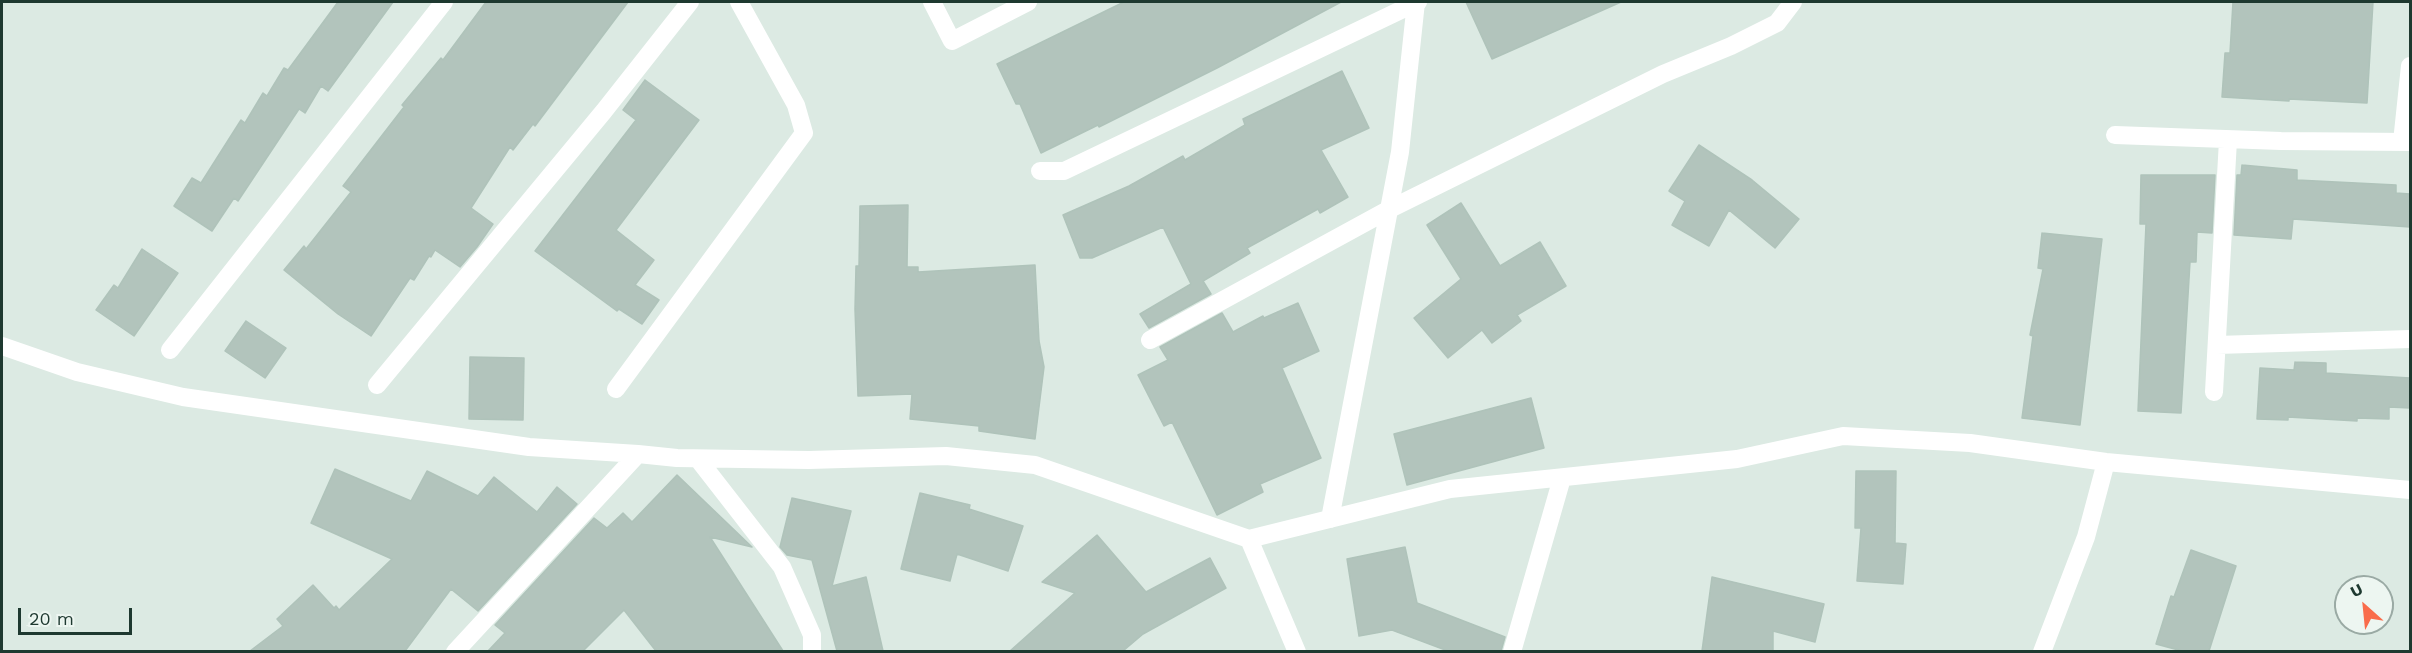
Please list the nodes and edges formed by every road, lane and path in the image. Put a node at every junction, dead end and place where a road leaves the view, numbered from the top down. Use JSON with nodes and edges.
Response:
{"nodes":[{"id":1,"x":444,"y":2,"type":"edge"},
{"id":2,"x":690,"y":2,"type":"edge"},
{"id":3,"x":739,"y":2,"type":"edge"},
{"id":4,"x":932,"y":2,"type":"edge"},
{"id":5,"x":1028,"y":2,"type":"edge"},
{"id":6,"x":1416,"y":2,"type":"edge"},
{"id":7,"x":1793,"y":2,"type":"edge"},
{"id":8,"x":2410,"y":66,"type":"edge"},
{"id":9,"x":2115,"y":135,"type":"dead end"},
{"id":10,"x":2228,"y":140,"type":"junction"},
{"id":11,"x":2406,"y":142,"type":"edge"},
{"id":12,"x":1040,"y":171,"type":"dead end"},
{"id":13,"x":1390,"y":209,"type":"junction"},
{"id":14,"x":2410,"y":339,"type":"edge"},
{"id":15,"x":1150,"y":340,"type":"dead end"},
{"id":16,"x":2217,"y":345,"type":"junction"},
{"id":17,"x":2,"y":346,"type":"edge"},
{"id":18,"x":170,"y":350,"type":"dead end"},
{"id":19,"x":377,"y":386,"type":"dead end"},
{"id":20,"x":616,"y":389,"type":"dead end"},
{"id":21,"x":2214,"y":392,"type":"dead end"},
{"id":22,"x":638,"y":453,"type":"junction"},
{"id":23,"x":699,"y":459,"type":"junction"},
{"id":24,"x":2106,"y":462,"type":"junction"},
{"id":25,"x":1562,"y":477,"type":"junction"},
{"id":26,"x":2410,"y":490,"type":"edge"},
{"id":27,"x":1330,"y":519,"type":"junction"},
{"id":28,"x":1249,"y":539,"type":"junction"},
{"id":29,"x":455,"y":651,"type":"edge"},
{"id":30,"x":812,"y":651,"type":"edge"},
{"id":31,"x":1297,"y":651,"type":"edge"},
{"id":32,"x":1512,"y":651,"type":"edge"},
{"id":33,"x":2042,"y":651,"type":"edge"}],
"edges":[{"from":1,"to":18,"type":"street"},
{"from":2,"to":19,"type":"street"},
{"from":3,"to":20,"type":"street"},
{"from":4,"to":5,"type":"street"},
{"from":6,"to":12,"type":"street"},
{"from":6,"to":13,"type":"street"},
{"from":7,"to":13,"type":"street"},
{"from":8,"to":11,"type":"street"},
{"from":9,"to":10,"type":"street"},
{"from":10,"to":11,"type":"street"},
{"from":10,"to":16,"type":"street"},
{"from":13,"to":15,"type":"street"},
{"from":13,"to":27,"type":"street"},
{"from":14,"to":16,"type":"street"},
{"from":16,"to":21,"type":"street"},
{"from":17,"to":22,"type":"street"},
{"from":22,"to":23,"type":"street"},
{"from":22,"to":29,"type":"street"},
{"from":23,"to":28,"type":"street"},
{"from":23,"to":30,"type":"street"},
{"from":24,"to":25,"type":"street"},
{"from":24,"to":26,"type":"street"},
{"from":24,"to":33,"type":"street"},
{"from":25,"to":27,"type":"street"},
{"from":25,"to":32,"type":"street"},
{"from":27,"to":28,"type":"street"},
{"from":28,"to":31,"type":"street"}]}
